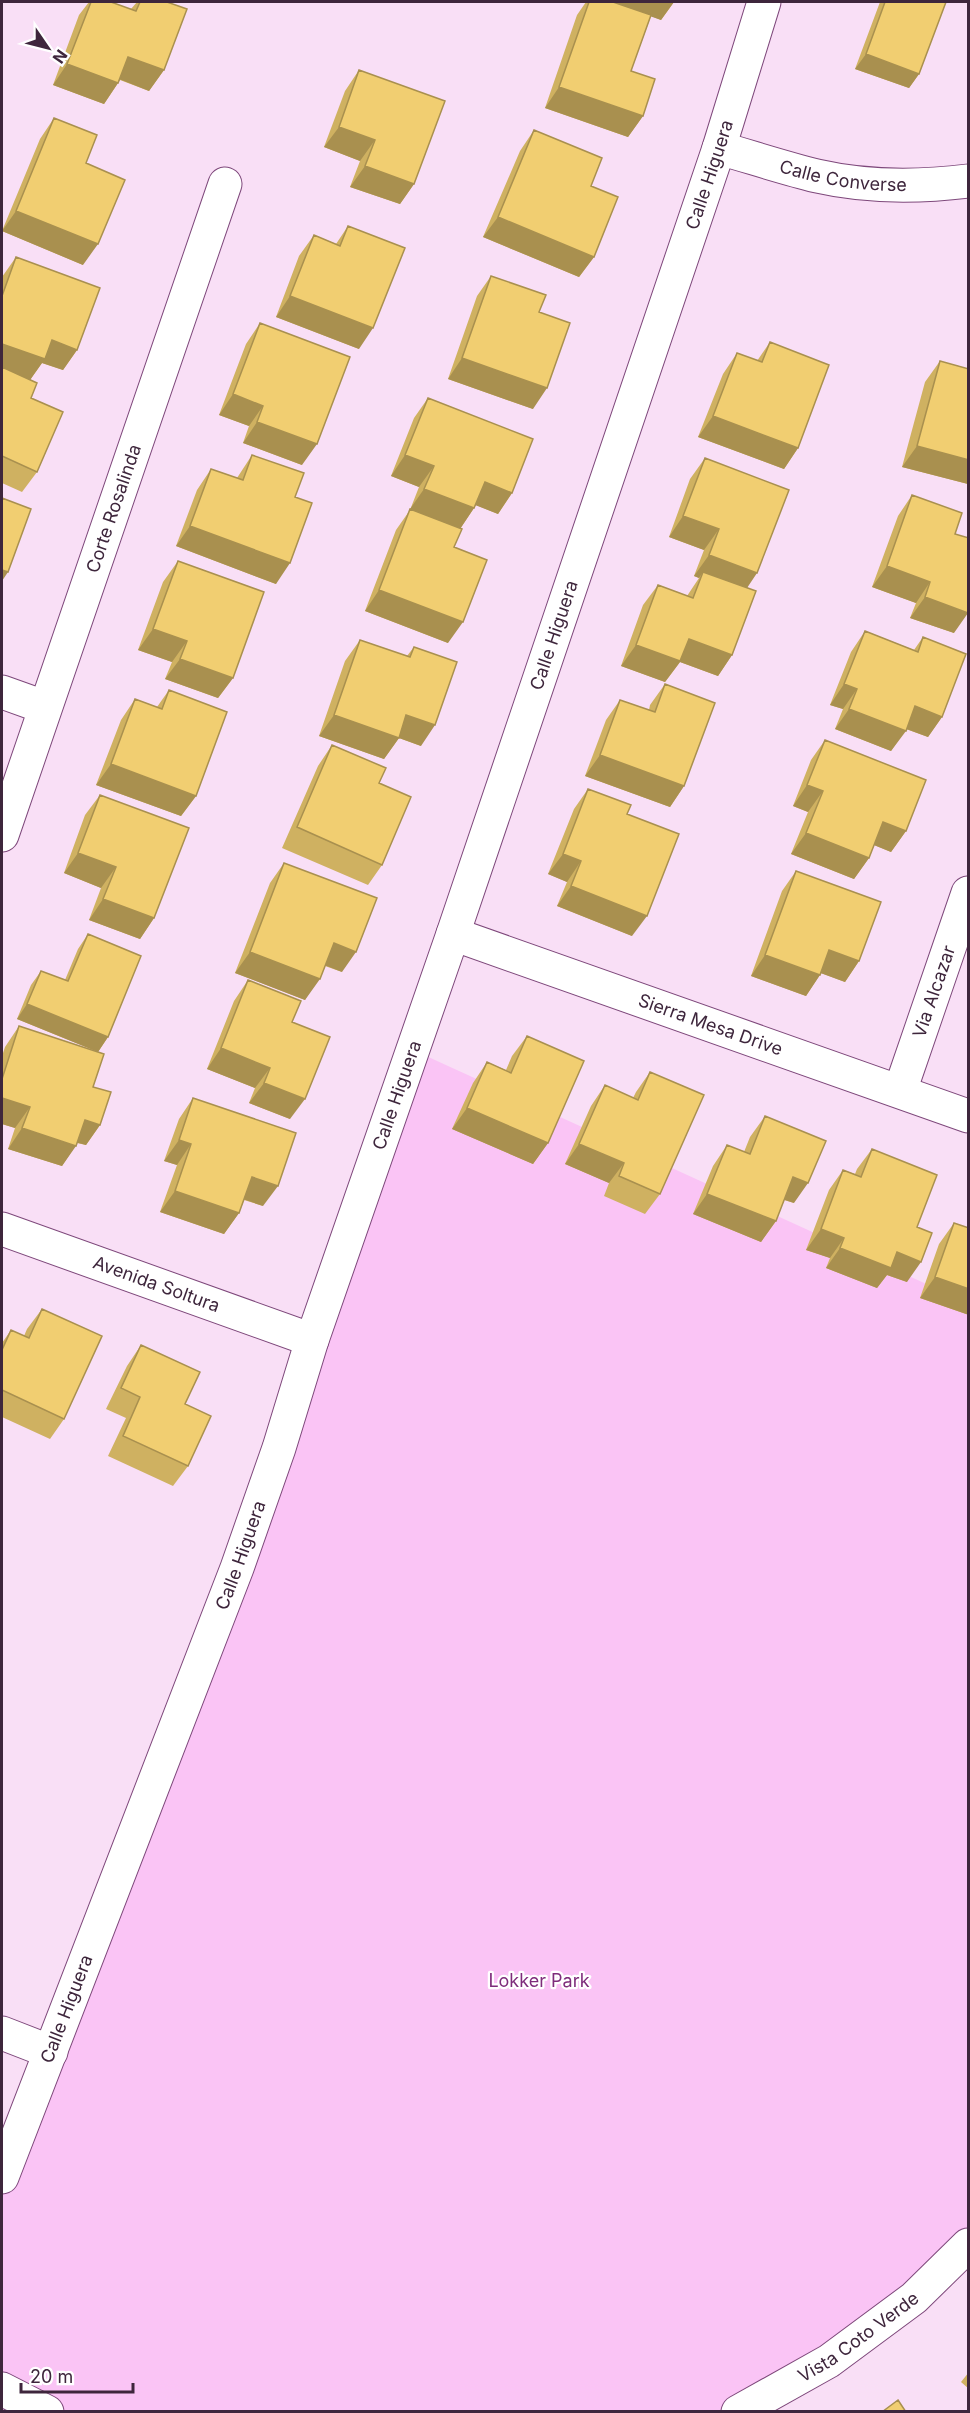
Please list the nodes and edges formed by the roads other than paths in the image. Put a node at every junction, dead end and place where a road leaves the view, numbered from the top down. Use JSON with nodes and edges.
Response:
{"nodes":[{"id":1,"x":764,"y":2,"type":"edge"},
{"id":2,"x":718,"y":148,"type":"junction"},
{"id":3,"x":969,"y":181,"type":"edge"},
{"id":4,"x":225,"y":184,"type":"dead end"},
{"id":5,"x":2,"y":692,"type":"edge"},
{"id":6,"x":44,"y":707,"type":"junction"},
{"id":7,"x":2,"y":835,"type":"edge"},
{"id":8,"x":969,"y":893,"type":"edge"},
{"id":9,"x":453,"y":934,"type":"junction"},
{"id":10,"x":900,"y":1091,"type":"junction"},
{"id":11,"x":969,"y":1116,"type":"edge"},
{"id":12,"x":2,"y":1229,"type":"edge"},
{"id":13,"x":312,"y":1340,"type":"junction"},
{"id":14,"x":2,"y":2033,"type":"edge"},
{"id":15,"x":51,"y":2052,"type":"junction"},
{"id":16,"x":2,"y":2177,"type":"edge"},
{"id":17,"x":969,"y":2245,"type":"edge"},
{"id":18,"x":2,"y":2389,"type":"edge"},
{"id":19,"x":47,"y":2412,"type":"edge"},
{"id":20,"x":738,"y":2412,"type":"edge"}],
"edges":[{"from":1,"to":2,"type":"street","name":"Calle Higuera"},
{"from":2,"to":3,"type":"street","name":"Calle Converse"},
{"from":2,"to":9,"type":"street","name":"Calle Higuera"},
{"from":4,"to":6,"type":"street","name":"Corte Rosalinda"},
{"from":5,"to":6,"type":"street"},
{"from":6,"to":7,"type":"street","name":"Corte Rosalinda"},
{"from":8,"to":10,"type":"street","name":"Via Alcazar"},
{"from":9,"to":10,"type":"street","name":"Sierra Mesa Drive"},
{"from":9,"to":13,"type":"street","name":"Calle Higuera"},
{"from":10,"to":11,"type":"street","name":"Sierra Mesa Drive"},
{"from":12,"to":13,"type":"street","name":"Avenida Soltura"},
{"from":13,"to":15,"type":"street","name":"Calle Higuera"},
{"from":14,"to":15,"type":"street"},
{"from":15,"to":16,"type":"street","name":"Calle Higuera"},
{"from":17,"to":20,"type":"street","name":"Vista Coto Verde"},
{"from":18,"to":19,"type":"street"}]}
